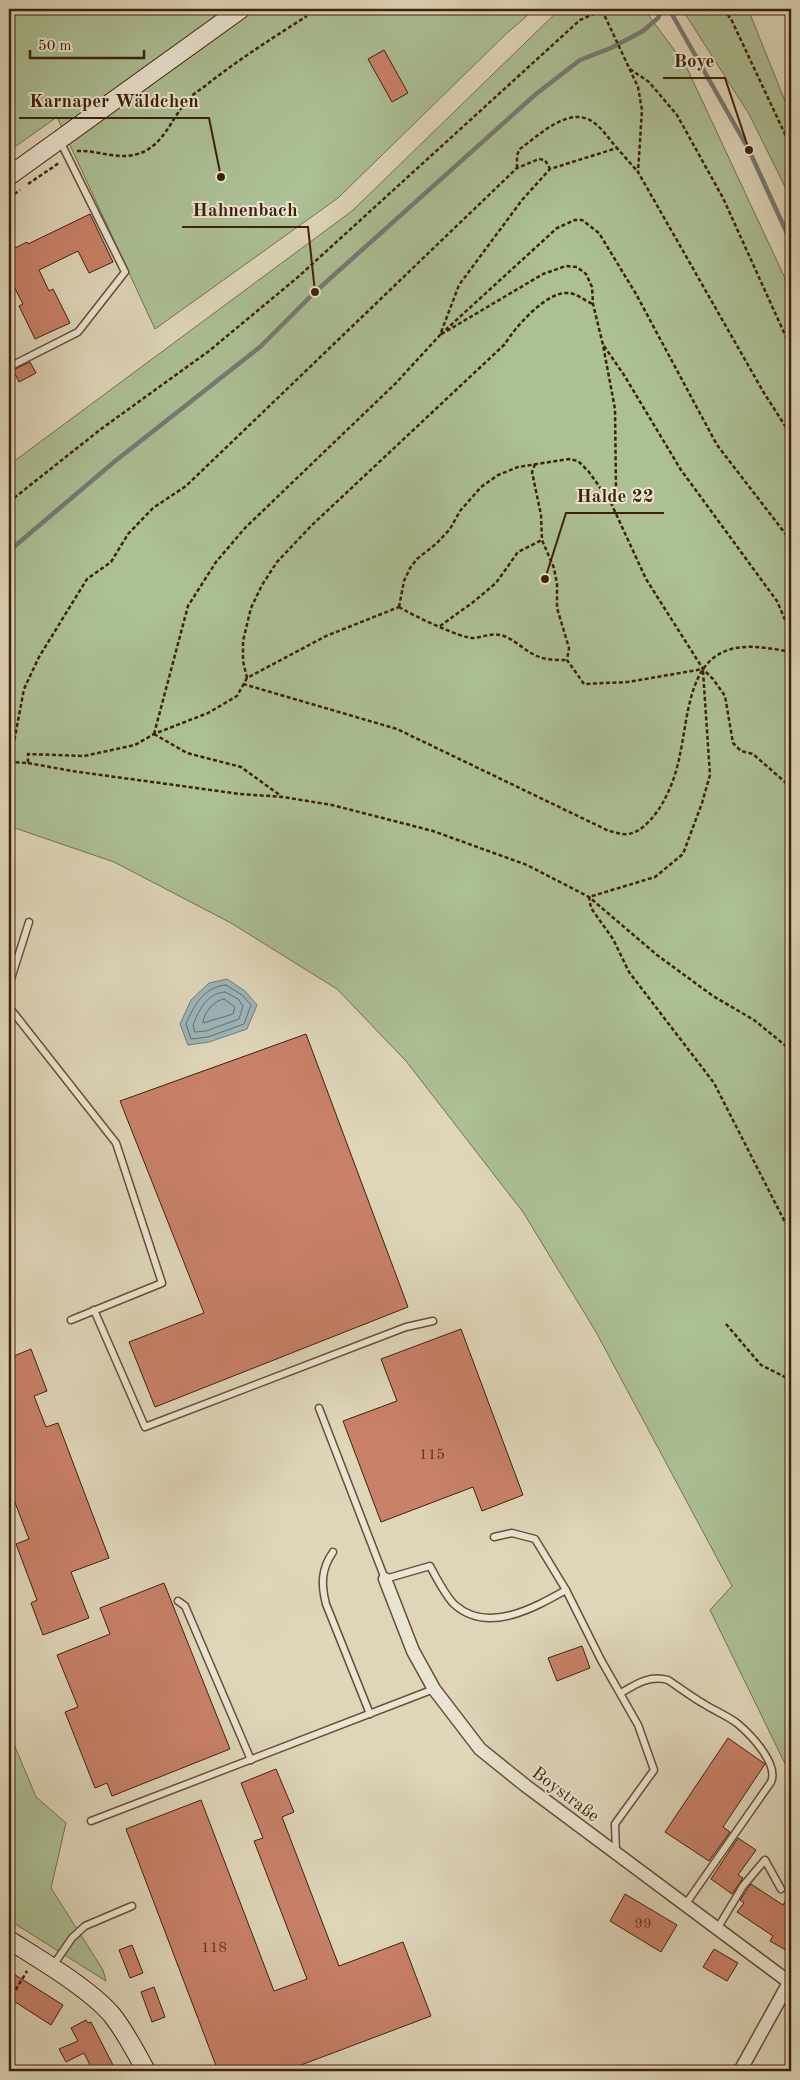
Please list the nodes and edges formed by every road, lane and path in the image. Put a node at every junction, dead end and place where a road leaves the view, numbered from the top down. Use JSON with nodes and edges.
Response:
{"nodes":[{"id":1,"x":241,"y":9,"type":"edge"},
{"id":2,"x":602,"y":9,"type":"edge"},
{"id":3,"x":724,"y":9,"type":"edge"},
{"id":4,"x":307,"y":16,"type":"dead end"},
{"id":5,"x":629,"y":68,"type":"junction"},
{"id":6,"x":60,"y":140,"type":"junction"},
{"id":7,"x":791,"y":147,"type":"edge"},
{"id":8,"x":617,"y":148,"type":"junction"},
{"id":9,"x":68,"y":156,"type":"junction"},
{"id":10,"x":517,"y":168,"type":"junction"},
{"id":11,"x":550,"y":169,"type":"junction"},
{"id":12,"x":638,"y":172,"type":"junction"},
{"id":13,"x":9,"y":176,"type":"edge"},
{"id":14,"x":9,"y":198,"type":"edge"},
{"id":15,"x":593,"y":304,"type":"junction"},
{"id":16,"x":440,"y":335,"type":"junction"},
{"id":17,"x":603,"y":345,"type":"junction"},
{"id":18,"x":791,"y":348,"type":"edge"},
{"id":19,"x":9,"y":367,"type":"edge"},
{"id":20,"x":791,"y":435,"type":"edge"},
{"id":21,"x":536,"y":463,"type":"junction"},
{"id":22,"x":9,"y":502,"type":"edge"},
{"id":23,"x":611,"y":503,"type":"junction"},
{"id":24,"x":542,"y":540,"type":"junction"},
{"id":25,"x":791,"y":541,"type":"edge"},
{"id":26,"x":399,"y":607,"type":"junction"},
{"id":27,"x":440,"y":626,"type":"junction"},
{"id":28,"x":791,"y":651,"type":"edge"},
{"id":29,"x":567,"y":660,"type":"junction"},
{"id":30,"x":702,"y":669,"type":"junction"},
{"id":31,"x":247,"y":678,"type":"junction"},
{"id":32,"x":243,"y":684,"type":"junction"},
{"id":33,"x":154,"y":734,"type":"junction"},
{"id":34,"x":9,"y":751,"type":"edge"},
{"id":35,"x":9,"y":762,"type":"edge"},
{"id":36,"x":28,"y":763,"type":"junction"},
{"id":37,"x":791,"y":793,"type":"edge"},
{"id":38,"x":282,"y":797,"type":"junction"},
{"id":39,"x":589,"y":897,"type":"junction"},
{"id":40,"x":28,"y":922,"type":"dead end"},
{"id":41,"x":9,"y":985,"type":"edge"},
{"id":42,"x":9,"y":1007,"type":"edge"},
{"id":43,"x":791,"y":1050,"type":"edge"},
{"id":44,"x":791,"y":1242,"type":"edge"},
{"id":45,"x":94,"y":1310,"type":"junction"},
{"id":46,"x":70,"y":1320,"type":"dead end"},
{"id":47,"x":433,"y":1321,"type":"dead end"},
{"id":48,"x":726,"y":1324,"type":"dead end"},
{"id":49,"x":791,"y":1380,"type":"edge"},
{"id":50,"x":319,"y":1408,"type":"dead end"},
{"id":51,"x":494,"y":1536,"type":"dead end"},
{"id":52,"x":333,"y":1552,"type":"dead end"},
{"id":53,"x":385,"y":1579,"type":"junction"},
{"id":54,"x":566,"y":1590,"type":"junction"},
{"id":55,"x":178,"y":1601,"type":"dead end"},
{"id":56,"x":434,"y":1689,"type":"junction"},
{"id":57,"x":620,"y":1693,"type":"junction"},
{"id":58,"x":370,"y":1714,"type":"junction"},
{"id":59,"x":251,"y":1760,"type":"junction"},
{"id":60,"x":91,"y":1821,"type":"dead end"},
{"id":61,"x":616,"y":1853,"type":"junction"},
{"id":62,"x":781,"y":1890,"type":"dead end"},
{"id":63,"x":685,"y":1905,"type":"junction"},
{"id":64,"x":132,"y":1906,"type":"dead end"},
{"id":65,"x":717,"y":1929,"type":"junction"},
{"id":66,"x":9,"y":1940,"type":"edge"},
{"id":67,"x":36,"y":1957,"type":"junction"},
{"id":68,"x":52,"y":1968,"type":"junction"},
{"id":69,"x":790,"y":1981,"type":"edge"},
{"id":70,"x":9,"y":2001,"type":"edge"},
{"id":71,"x":146,"y":2071,"type":"edge"},
{"id":72,"x":740,"y":2071,"type":"edge"}],
"edges":[{"from":1,"to":6,"type":"main road"},
{"from":2,"to":5,"type":"path"},
{"from":2,"to":22,"type":"path"},
{"from":3,"to":7,"type":"path"},
{"from":4,"to":9,"type":"path"},
{"from":5,"to":12,"type":"path"},
{"from":5,"to":18,"type":"path"},
{"from":6,"to":9,"type":"lane"},
{"from":6,"to":13,"type":"main road"},
{"from":8,"to":10,"type":"path"},
{"from":8,"to":11,"type":"path"},
{"from":8,"to":12,"type":"path"},
{"from":9,"to":14,"type":"path"},
{"from":9,"to":19,"type":"lane"},
{"from":10,"to":11,"type":"path"},
{"from":10,"to":34,"type":"path"},
{"from":11,"to":16,"type":"path"},
{"from":12,"to":20,"type":"path"},
{"from":15,"to":16,"type":"path"},
{"from":15,"to":17,"type":"path"},
{"from":15,"to":31,"type":"path"},
{"from":16,"to":25,"type":"path"},
{"from":16,"to":33,"type":"path"},
{"from":17,"to":23,"type":"path"},
{"from":17,"to":28,"type":"path"},
{"from":21,"to":23,"type":"path"},
{"from":21,"to":24,"type":"path"},
{"from":21,"to":26,"type":"path"},
{"from":23,"to":30,"type":"path"},
{"from":24,"to":27,"type":"path"},
{"from":24,"to":29,"type":"path"},
{"from":26,"to":27,"type":"path"},
{"from":26,"to":31,"type":"path"},
{"from":27,"to":29,"type":"path"},
{"from":28,"to":30,"type":"path"},
{"from":29,"to":30,"type":"path"},
{"from":30,"to":32,"type":"path"},
{"from":30,"to":37,"type":"path"},
{"from":30,"to":39,"type":"path"},
{"from":31,"to":32,"type":"path"},
{"from":32,"to":33,"type":"path"},
{"from":33,"to":36,"type":"path"},
{"from":33,"to":38,"type":"path"},
{"from":35,"to":36,"type":"path"},
{"from":36,"to":38,"type":"path"},
{"from":38,"to":39,"type":"path"},
{"from":39,"to":43,"type":"path"},
{"from":39,"to":44,"type":"path"},
{"from":40,"to":41,"type":"lane"},
{"from":42,"to":45,"type":"lane"},
{"from":45,"to":46,"type":"lane"},
{"from":45,"to":47,"type":"lane"},
{"from":48,"to":49,"type":"path"},
{"from":50,"to":53,"type":"lane"},
{"from":51,"to":54,"type":"lane"},
{"from":52,"to":58,"type":"lane"},
{"from":53,"to":54,"type":"lane"},
{"from":53,"to":56,"type":"street","name":"Boystraße"},
{"from":54,"to":57,"type":"lane"},
{"from":55,"to":59,"type":"lane"},
{"from":56,"to":58,"type":"lane"},
{"from":56,"to":61,"type":"street","name":"Boystraße"},
{"from":57,"to":61,"type":"lane"},
{"from":57,"to":63,"type":"lane"},
{"from":58,"to":59,"type":"lane"},
{"from":59,"to":60,"type":"lane"},
{"from":61,"to":63,"type":"street","name":"Boystraße"},
{"from":62,"to":65,"type":"lane"},
{"from":63,"to":65,"type":"street","name":"Boystraße"},
{"from":64,"to":68,"type":"lane"},
{"from":65,"to":69,"type":"street","name":"Boystraße"},
{"from":66,"to":67,"type":"main road"},
{"from":67,"to":68,"type":"main road"},
{"from":67,"to":70,"type":"path"},
{"from":68,"to":71,"type":"main road"},
{"from":69,"to":72,"type":"street","name":"Boystraße"}]}
